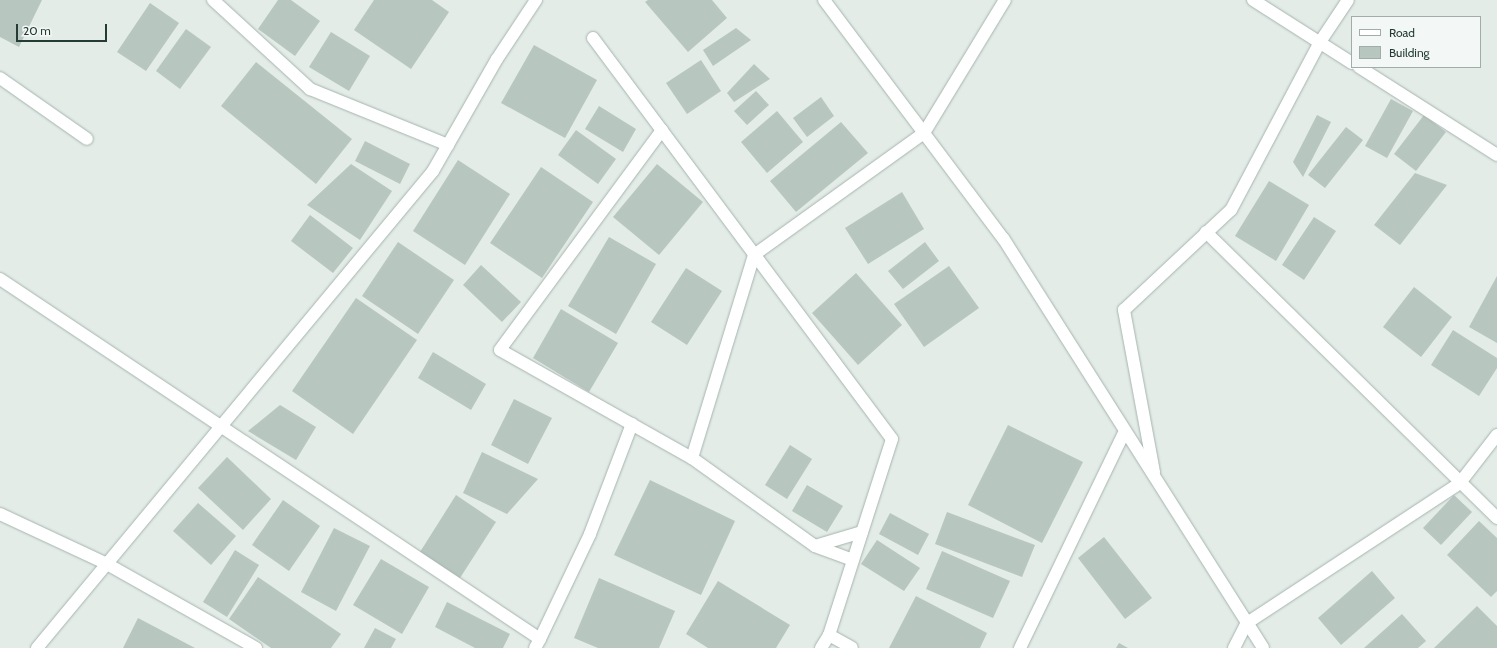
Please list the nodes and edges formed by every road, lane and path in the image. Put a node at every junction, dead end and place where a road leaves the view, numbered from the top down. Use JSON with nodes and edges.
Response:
{"nodes":[{"id":1,"x":213,"y":0,"type":"edge"},
{"id":2,"x":536,"y":0,"type":"edge"},
{"id":3,"x":824,"y":0,"type":"edge"},
{"id":4,"x":1005,"y":0,"type":"edge"},
{"id":5,"x":1253,"y":0,"type":"edge"},
{"id":6,"x":1348,"y":0,"type":"edge"},
{"id":7,"x":593,"y":38,"type":"dead end"},
{"id":8,"x":1320,"y":42,"type":"junction"},
{"id":9,"x":1351,"y":62,"type":"edge"},
{"id":10,"x":1361,"y":68,"type":"edge"},
{"id":11,"x":0,"y":78,"type":"edge"},
{"id":12,"x":662,"y":130,"type":"junction"},
{"id":13,"x":924,"y":133,"type":"junction"},
{"id":14,"x":87,"y":139,"type":"dead end"},
{"id":15,"x":448,"y":145,"type":"junction"},
{"id":16,"x":1497,"y":155,"type":"edge"},
{"id":17,"x":1206,"y":232,"type":"junction"},
{"id":18,"x":754,"y":255,"type":"junction"},
{"id":19,"x":0,"y":279,"type":"edge"},
{"id":20,"x":632,"y":424,"type":"junction"},
{"id":21,"x":220,"y":425,"type":"junction"},
{"id":22,"x":1125,"y":430,"type":"junction"},
{"id":23,"x":1497,"y":435,"type":"edge"},
{"id":24,"x":692,"y":458,"type":"junction"},
{"id":25,"x":1155,"y":478,"type":"junction"},
{"id":26,"x":1459,"y":484,"type":"junction"},
{"id":27,"x":0,"y":514,"type":"edge"},
{"id":28,"x":1497,"y":518,"type":"edge"},
{"id":29,"x":862,"y":532,"type":"junction"},
{"id":30,"x":815,"y":546,"type":"junction"},
{"id":31,"x":853,"y":560,"type":"junction"},
{"id":32,"x":107,"y":564,"type":"junction"},
{"id":33,"x":1247,"y":622,"type":"junction"},
{"id":34,"x":829,"y":634,"type":"junction"},
{"id":35,"x":538,"y":643,"type":"edge"},
{"id":36,"x":37,"y":648,"type":"edge"},
{"id":37,"x":256,"y":648,"type":"edge"},
{"id":38,"x":821,"y":648,"type":"edge"},
{"id":39,"x":852,"y":648,"type":"edge"},
{"id":40,"x":1020,"y":648,"type":"edge"},
{"id":41,"x":1234,"y":648,"type":"edge"},
{"id":42,"x":1263,"y":648,"type":"edge"}],
"edges":[{"from":1,"to":15,"type":"street"},
{"from":2,"to":15,"type":"street"},
{"from":3,"to":13,"type":"street"},
{"from":4,"to":13,"type":"street"},
{"from":5,"to":8,"type":"street"},
{"from":6,"to":8,"type":"street"},
{"from":7,"to":12,"type":"street"},
{"from":8,"to":9,"type":"street"},
{"from":8,"to":17,"type":"street"},
{"from":10,"to":16,"type":"street"},
{"from":11,"to":14,"type":"street"},
{"from":12,"to":18,"type":"street"},
{"from":12,"to":20,"type":"street"},
{"from":13,"to":18,"type":"street"},
{"from":13,"to":22,"type":"street"},
{"from":15,"to":21,"type":"street"},
{"from":17,"to":25,"type":"street"},
{"from":17,"to":26,"type":"street"},
{"from":18,"to":24,"type":"street"},
{"from":18,"to":29,"type":"street"},
{"from":19,"to":21,"type":"street"},
{"from":20,"to":24,"type":"street"},
{"from":20,"to":35,"type":"street"},
{"from":21,"to":32,"type":"street"},
{"from":21,"to":35,"type":"street"},
{"from":22,"to":25,"type":"street"},
{"from":22,"to":40,"type":"street"},
{"from":23,"to":26,"type":"street"},
{"from":24,"to":30,"type":"street"},
{"from":25,"to":33,"type":"street"},
{"from":26,"to":28,"type":"street"},
{"from":26,"to":33,"type":"street"},
{"from":27,"to":32,"type":"street"},
{"from":29,"to":30,"type":"street"},
{"from":29,"to":31,"type":"street"},
{"from":30,"to":31,"type":"street"},
{"from":31,"to":34,"type":"street"},
{"from":32,"to":36,"type":"street"},
{"from":32,"to":37,"type":"street"},
{"from":33,"to":41,"type":"street"},
{"from":33,"to":42,"type":"street"},
{"from":34,"to":38,"type":"street"},
{"from":34,"to":39,"type":"street"}]}
